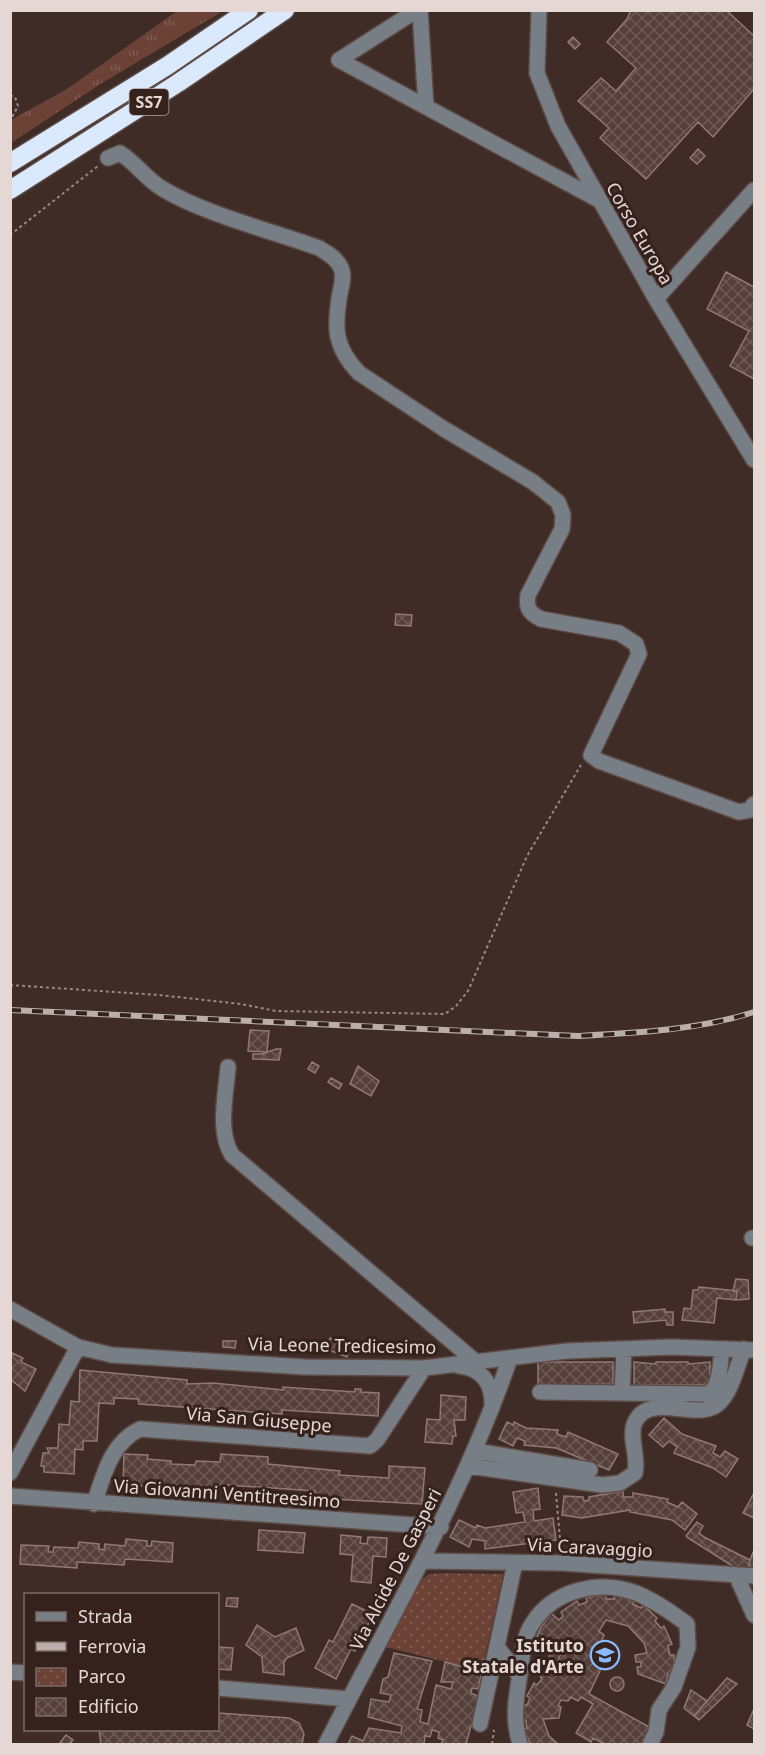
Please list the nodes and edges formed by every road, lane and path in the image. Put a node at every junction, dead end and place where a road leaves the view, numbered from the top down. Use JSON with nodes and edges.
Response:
{"nodes":[{"id":1,"x":249,"y":10,"type":"edge"},
{"id":2,"x":285,"y":10,"type":"edge"},
{"id":3,"x":418,"y":10,"type":"edge"},
{"id":4,"x":539,"y":10,"type":"edge"},
{"id":5,"x":10,"y":95,"type":"edge"},
{"id":6,"x":426,"y":107,"type":"junction"},
{"id":7,"x":10,"y":121,"type":"edge"},
{"id":8,"x":108,"y":158,"type":"joint"},
{"id":9,"x":10,"y":163,"type":"edge"},
{"id":10,"x":10,"y":190,"type":"edge"},
{"id":11,"x":754,"y":190,"type":"edge"},
{"id":12,"x":597,"y":199,"type":"junction"},
{"id":13,"x":10,"y":235,"type":"edge"},
{"id":14,"x":656,"y":299,"type":"junction"},
{"id":15,"x":754,"y":460,"type":"edge"},
{"id":16,"x":591,"y":755,"type":"junction"},
{"id":17,"x":754,"y":804,"type":"edge"},
{"id":18,"x":10,"y":985,"type":"edge"},
{"id":19,"x":228,"y":1067,"type":"dead end"},
{"id":20,"x":10,"y":1309,"type":"edge"},
{"id":21,"x":78,"y":1347,"type":"junction"},
{"id":22,"x":624,"y":1349,"type":"junction"},
{"id":23,"x":722,"y":1349,"type":"junction"},
{"id":24,"x":749,"y":1349,"type":"edge"},
{"id":25,"x":510,"y":1358,"type":"junction"},
{"id":26,"x":493,"y":1360,"type":"junction"},
{"id":27,"x":476,"y":1362,"type":"junction"},
{"id":28,"x":448,"y":1365,"type":"junction"},
{"id":29,"x":424,"y":1368,"type":"junction"},
{"id":30,"x":490,"y":1385,"type":"junction"},
{"id":31,"x":540,"y":1392,"type":"dead end"},
{"id":32,"x":622,"y":1393,"type":"junction"},
{"id":33,"x":492,"y":1409,"type":"junction"},
{"id":34,"x":476,"y":1451,"type":"junction"},
{"id":35,"x":469,"y":1466,"type":"junction"},
{"id":36,"x":590,"y":1470,"type":"dead end"},
{"id":37,"x":10,"y":1473,"type":"edge"},
{"id":38,"x":10,"y":1496,"type":"edge"},
{"id":39,"x":94,"y":1504,"type":"junction"},
{"id":40,"x":556,"y":1505,"type":"dead end"},
{"id":41,"x":441,"y":1527,"type":"junction"},
{"id":42,"x":423,"y":1562,"type":"junction"},
{"id":43,"x":515,"y":1563,"type":"junction"},
{"id":44,"x":562,"y":1563,"type":"junction"},
{"id":45,"x":735,"y":1575,"type":"junction"},
{"id":46,"x":754,"y":1576,"type":"edge"},
{"id":47,"x":754,"y":1615,"type":"edge"},
{"id":48,"x":496,"y":1647,"type":"junction"},
{"id":49,"x":519,"y":1676,"type":"junction"},
{"id":50,"x":219,"y":1688,"type":"edge"},
{"id":51,"x":349,"y":1699,"type":"junction"},
{"id":52,"x":487,"y":1726,"type":"joint"},
{"id":53,"x":326,"y":1744,"type":"edge"},
{"id":54,"x":492,"y":1744,"type":"edge"},
{"id":55,"x":520,"y":1744,"type":"edge"},
{"id":56,"x":650,"y":1744,"type":"edge"}],
"edges":[{"from":1,"to":9,"type":"highway","number":"SS7"},
{"from":2,"to":10,"type":"highway","number":"SS7"},
{"from":3,"to":6,"type":"street"},
{"from":3,"to":6,"type":"street"},
{"from":4,"to":12,"type":"street","name":"Corso Europa"},
{"from":5,"to":7,"type":"path"},
{"from":6,"to":12,"type":"street"},
{"from":8,"to":13,"type":"path"},
{"from":8,"to":16,"type":"street"},
{"from":11,"to":14,"type":"street"},
{"from":12,"to":14,"type":"street","name":"Corso Europa"},
{"from":14,"to":15,"type":"street","name":"Corso Europa"},
{"from":16,"to":17,"type":"street"},
{"from":16,"to":18,"type":"path"},
{"from":19,"to":27,"type":"street"},
{"from":20,"to":21,"type":"street","name":"Via Leone Tredicesimo"},
{"from":21,"to":29,"type":"street","name":"Via Leone Tredicesimo"},
{"from":21,"to":37,"type":"street"},
{"from":22,"to":23,"type":"street","name":"Via Leone Tredicesimo"},
{"from":22,"to":25,"type":"street","name":"Via Leone Tredicesimo"},
{"from":22,"to":32,"type":"street"},
{"from":23,"to":24,"type":"street","name":"Via Leone Tredicesimo"},
{"from":23,"to":32,"type":"street"},
{"from":24,"to":35,"type":"street"},
{"from":25,"to":26,"type":"street","name":"Via Leone Tredicesimo"},
{"from":25,"to":33,"type":"street","name":"Via Alcide De Gasperi"},
{"from":26,"to":27,"type":"street","name":"Via Leone Tredicesimo"},
{"from":26,"to":30,"type":"street","name":"Via Alcide De Gasperi"},
{"from":27,"to":28,"type":"street","name":"Via Leone Tredicesimo"},
{"from":28,"to":29,"type":"street","name":"Via Leone Tredicesimo"},
{"from":28,"to":30,"type":"street"},
{"from":29,"to":39,"type":"street","name":"Via San Giuseppe"},
{"from":30,"to":33,"type":"street","name":"Via Alcide De Gasperi"},
{"from":31,"to":32,"type":"street"},
{"from":33,"to":34,"type":"street","name":"Via Alcide De Gasperi"},
{"from":34,"to":35,"type":"street","name":"Via Alcide De Gasperi"},
{"from":34,"to":36,"type":"street"},
{"from":35,"to":41,"type":"street","name":"Via Alcide De Gasperi"},
{"from":38,"to":39,"type":"street","name":"Via Giovanni Ventitreesimo"},
{"from":39,"to":41,"type":"street","name":"Via Giovanni Ventitreesimo"},
{"from":40,"to":44,"type":"path"},
{"from":41,"to":42,"type":"street","name":"Via Alcide De Gasperi"},
{"from":42,"to":43,"type":"street","name":"Via Caravaggio"},
{"from":42,"to":51,"type":"street","name":"Via Alcide De Gasperi"},
{"from":43,"to":44,"type":"street","name":"Via Caravaggio"},
{"from":43,"to":48,"type":"street"},
{"from":44,"to":45,"type":"street","name":"Via Caravaggio"},
{"from":45,"to":46,"type":"street","name":"Via Caravaggio"},
{"from":45,"to":47,"type":"street"},
{"from":48,"to":49,"type":"street"},
{"from":48,"to":52,"type":"street"},
{"from":49,"to":55,"type":"street"},
{"from":49,"to":56,"type":"street"},
{"from":50,"to":51,"type":"street"},
{"from":51,"to":53,"type":"street","name":"Via Alcide De Gasperi"},
{"from":52,"to":54,"type":"path"}]}
